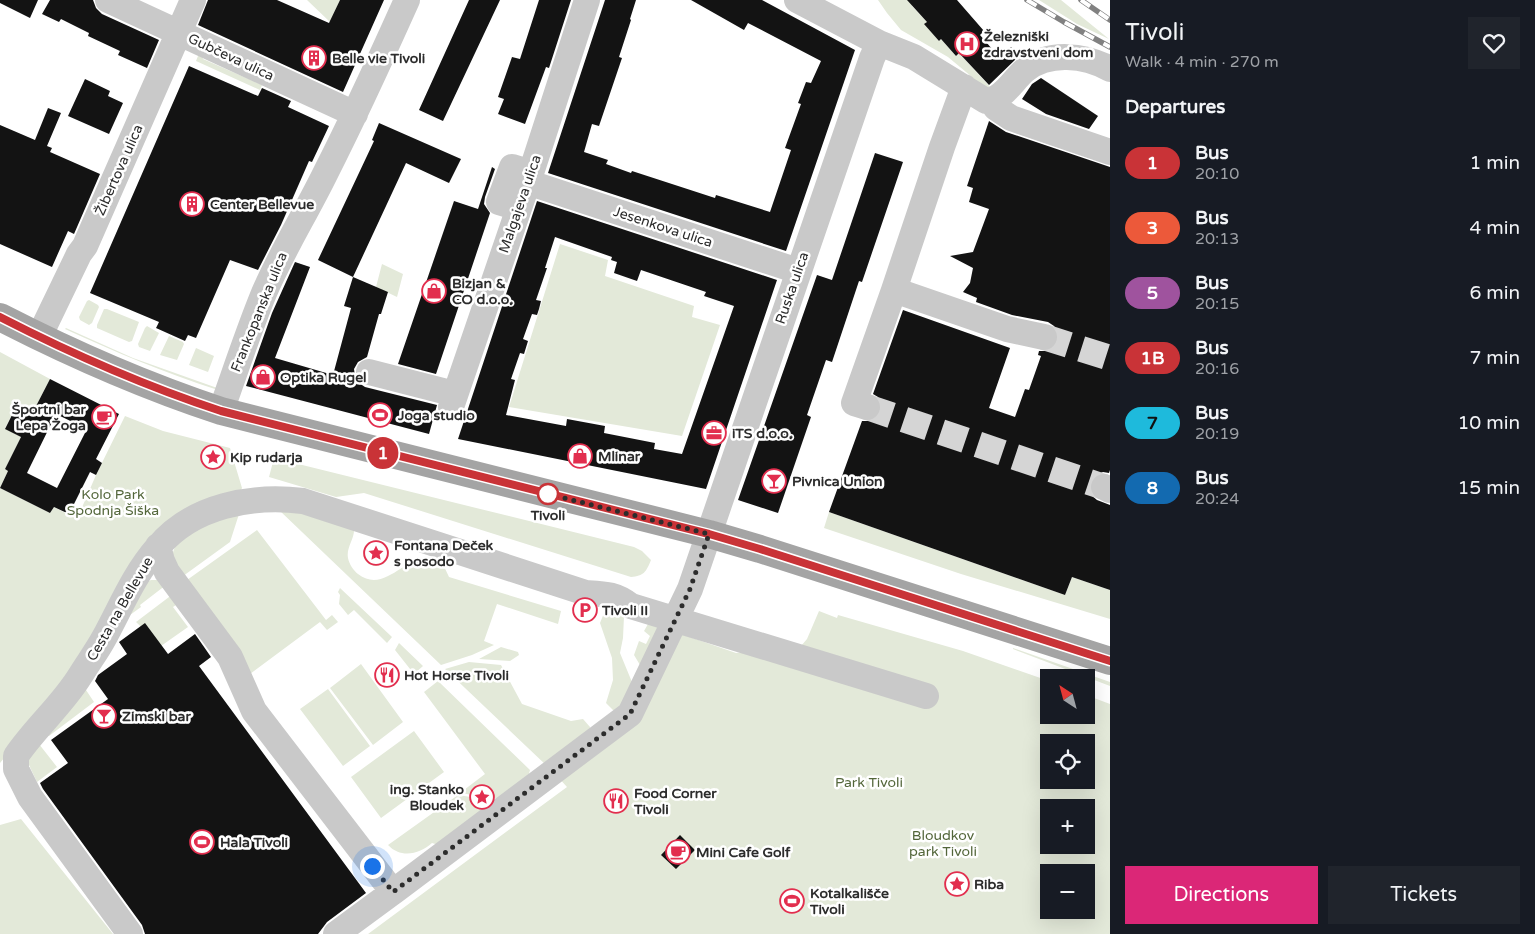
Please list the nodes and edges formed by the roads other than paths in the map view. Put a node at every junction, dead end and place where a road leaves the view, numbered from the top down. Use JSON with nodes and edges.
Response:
{"nodes":[{"id":1,"x":108,"y":0,"type":"edge"},
{"id":2,"x":193,"y":0,"type":"edge"},
{"id":3,"x":407,"y":0,"type":"edge"},
{"id":4,"x":587,"y":0,"type":"edge"},
{"id":5,"x":796,"y":0,"type":"edge"},
{"id":6,"x":178,"y":33,"type":"junction"},
{"id":7,"x":879,"y":43,"type":"junction"},
{"id":8,"x":1110,"y":70,"type":"edge"},
{"id":9,"x":553,"y":72,"type":"dead end"},
{"id":10,"x":964,"y":87,"type":"junction"},
{"id":11,"x":991,"y":101,"type":"junction"},
{"id":12,"x":355,"y":114,"type":"junction"},
{"id":13,"x":1110,"y":152,"type":"edge"},
{"id":14,"x":526,"y":175,"type":"junction"},
{"id":15,"x":798,"y":271,"type":"junction"},
{"id":16,"x":894,"y":290,"type":"junction"},
{"id":17,"x":0,"y":317,"type":"edge"},
{"id":18,"x":39,"y":337,"type":"junction"},
{"id":19,"x":1044,"y":337,"type":"tunnel mouth"},
{"id":20,"x":368,"y":372,"type":"dead end"},
{"id":21,"x":867,"y":407,"type":"tunnel mouth"},
{"id":22,"x":221,"y":411,"type":"junction"},
{"id":23,"x":709,"y":534,"type":"junction"},
{"id":24,"x":158,"y":546,"type":"junction"},
{"id":25,"x":676,"y":618,"type":"junction"},
{"id":26,"x":1110,"y":661,"type":"edge"},
{"id":27,"x":926,"y":696,"type":"dead end"},
{"id":28,"x":393,"y":892,"type":"junction"},
{"id":29,"x":130,"y":934,"type":"edge"},
{"id":30,"x":336,"y":934,"type":"edge"}],
"edges":[{"from":1,"to":6,"type":"street","name":"Gubčeva ulica"},
{"from":2,"to":6,"type":"street","name":"Žibertova ulica"},
{"from":3,"to":12,"type":"street","name":"Frankopanska ulica"},
{"from":4,"to":14,"type":"street","name":"Malgajeva ulica"},
{"from":5,"to":7,"type":"street"},
{"from":6,"to":12,"type":"street","name":"Gubčeva ulica"},
{"from":6,"to":18,"type":"street","name":"Žibertova ulica"},
{"from":7,"to":10,"type":"street"},
{"from":7,"to":15,"type":"street","name":"Ruska ulica"},
{"from":8,"to":11,"type":"street"},
{"from":9,"to":14,"type":"street"},
{"from":10,"to":11,"type":"street"},
{"from":10,"to":16,"type":"street"},
{"from":11,"to":13,"type":"street"},
{"from":12,"to":22,"type":"street","name":"Frankopanska ulica"},
{"from":14,"to":15,"type":"street","name":"Jesenkova ulica"},
{"from":14,"to":20,"type":"street","name":"Malgajeva ulica"},
{"from":15,"to":23,"type":"street","name":"Ruska ulica"},
{"from":16,"to":19,"type":"street"},
{"from":16,"to":21,"type":"street"},
{"from":17,"to":18,"type":"main road"},
{"from":18,"to":22,"type":"main road"},
{"from":22,"to":23,"type":"main road"},
{"from":23,"to":25,"type":"street","name":"Ruska ulica"},
{"from":23,"to":26,"type":"main road"},
{"from":24,"to":25,"type":"street","name":"Cesta na Bellevue"},
{"from":24,"to":28,"type":"street"},
{"from":24,"to":29,"type":"street","name":"Cesta na Bellevue"},
{"from":25,"to":27,"type":"street","name":"Cesta na Bellevue"},
{"from":25,"to":28,"type":"street","name":"Ruska ulica"},
{"from":28,"to":30,"type":"street","name":"Ruska ulica"}]}
